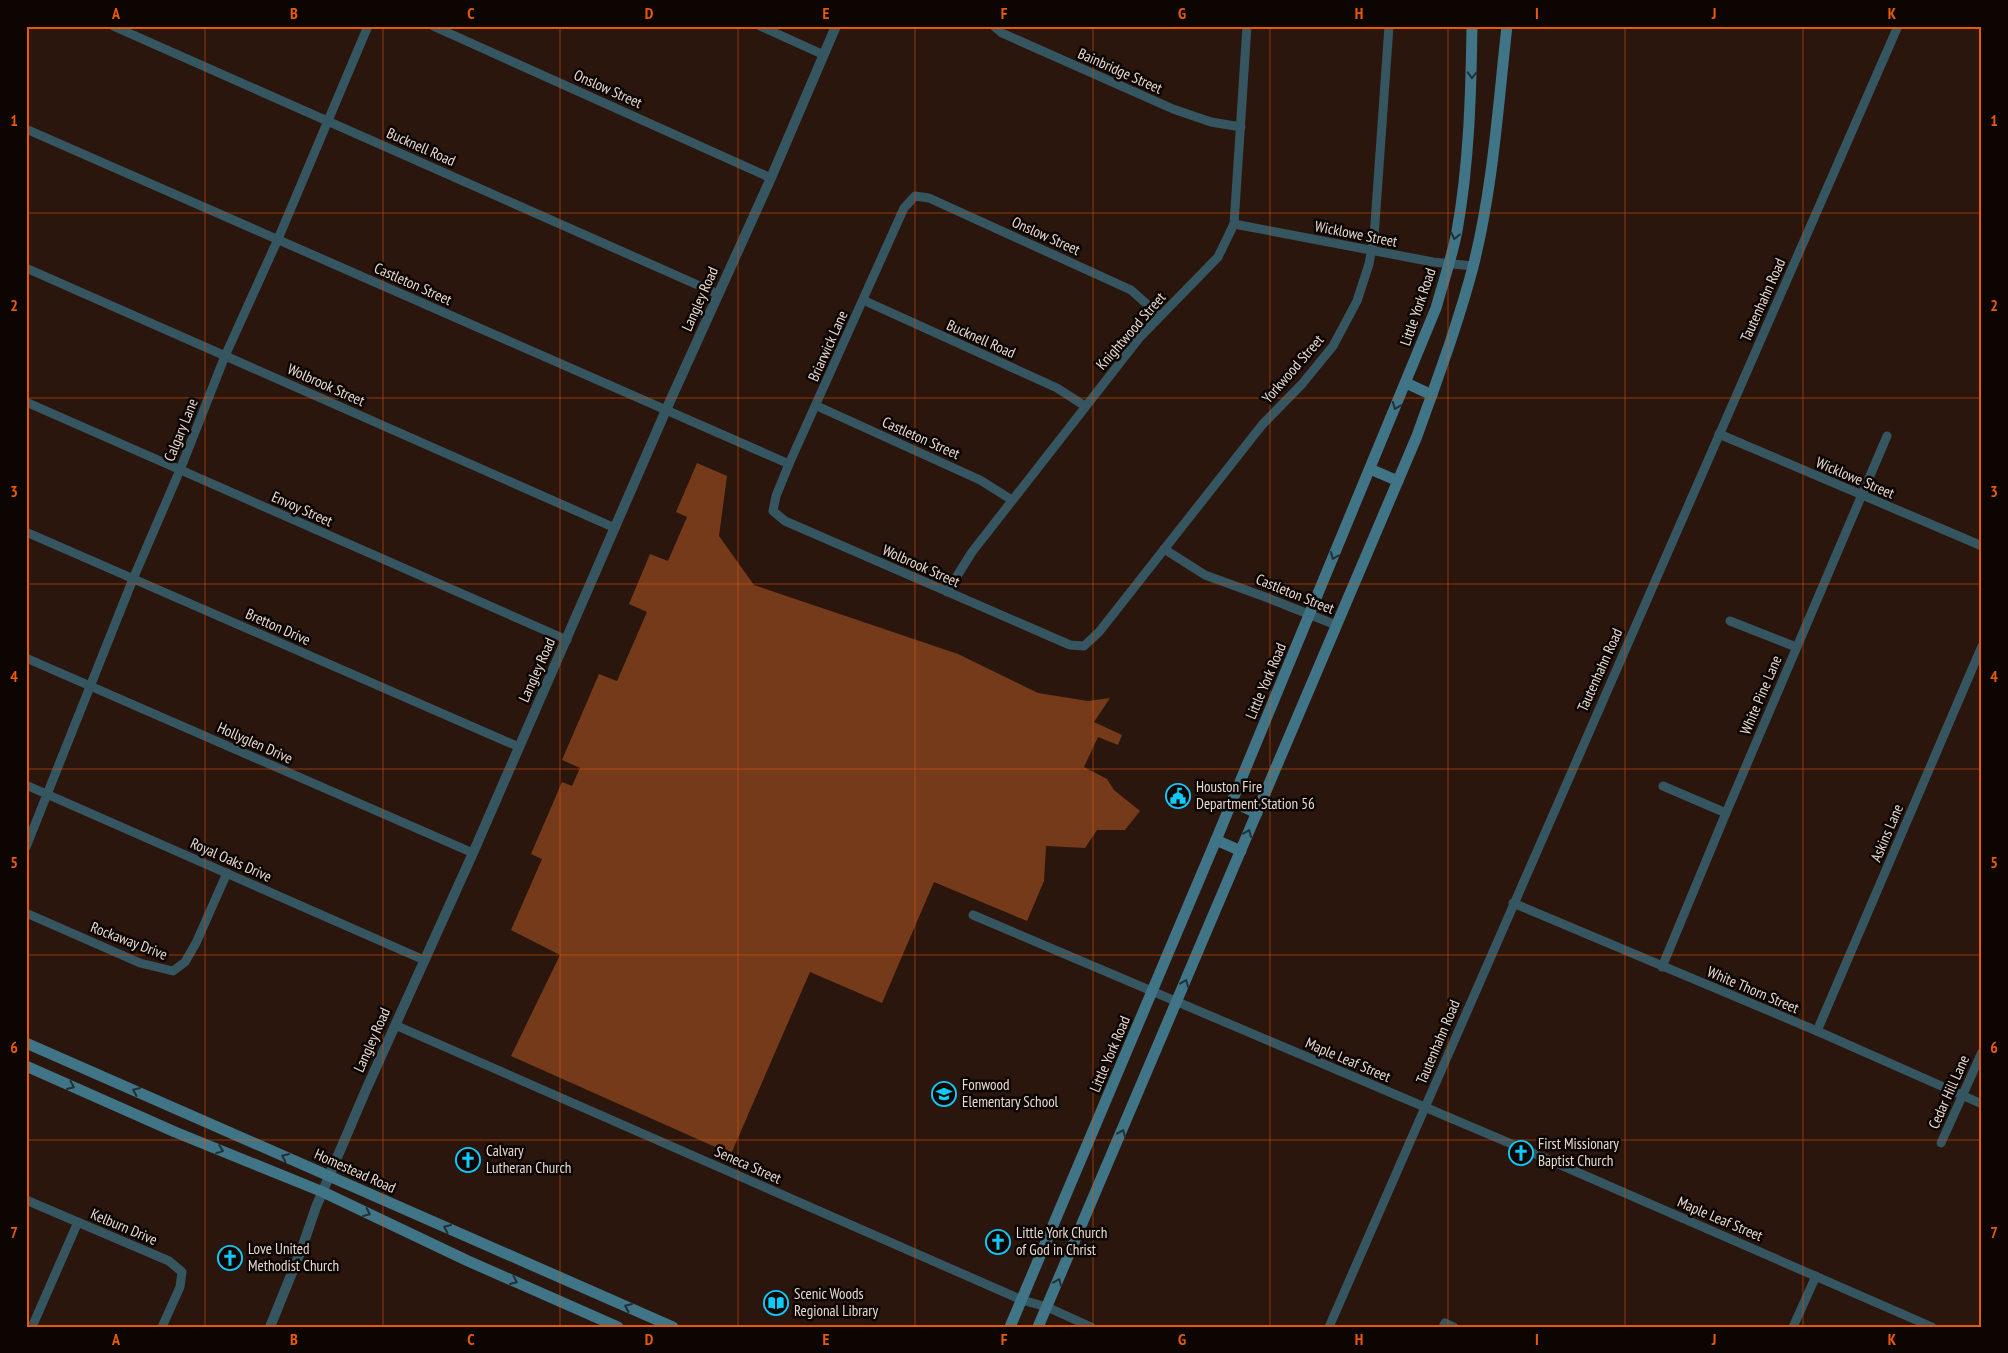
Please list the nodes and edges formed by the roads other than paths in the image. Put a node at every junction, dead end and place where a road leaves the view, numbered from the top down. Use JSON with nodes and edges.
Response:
{"nodes":[{"id":1,"x":113,"y":26,"type":"edge"},
{"id":2,"x":368,"y":26,"type":"edge"},
{"id":3,"x":433,"y":26,"type":"edge"},
{"id":4,"x":760,"y":26,"type":"edge"},
{"id":5,"x":836,"y":26,"type":"edge"},
{"id":6,"x":994,"y":26,"type":"edge"},
{"id":7,"x":1247,"y":26,"type":"edge"},
{"id":8,"x":1389,"y":26,"type":"edge"},
{"id":9,"x":1472,"y":26,"type":"edge"},
{"id":10,"x":1507,"y":26,"type":"edge"},
{"id":11,"x":1898,"y":26,"type":"edge"},
{"id":12,"x":824,"y":54,"type":"junction"},
{"id":13,"x":328,"y":121,"type":"junction"},
{"id":14,"x":1241,"y":127,"type":"junction"},
{"id":15,"x":26,"y":129,"type":"edge"},
{"id":16,"x":771,"y":178,"type":"junction"},
{"id":17,"x":915,"y":196,"type":"joint"},
{"id":18,"x":1234,"y":224,"type":"junction"},
{"id":19,"x":278,"y":239,"type":"junction"},
{"id":20,"x":1372,"y":251,"type":"junction"},
{"id":21,"x":1448,"y":265,"type":"junction"},
{"id":22,"x":1473,"y":266,"type":"junction"},
{"id":23,"x":26,"y":268,"type":"edge"},
{"id":24,"x":718,"y":294,"type":"junction"},
{"id":25,"x":863,"y":300,"type":"junction"},
{"id":26,"x":1159,"y":315,"type":"junction"},
{"id":27,"x":225,"y":356,"type":"junction"},
{"id":28,"x":1406,"y":384,"type":"junction"},
{"id":29,"x":1432,"y":395,"type":"junction"},
{"id":30,"x":26,"y":402,"type":"edge"},
{"id":31,"x":817,"y":406,"type":"junction"},
{"id":32,"x":1085,"y":406,"type":"junction"},
{"id":33,"x":666,"y":410,"type":"junction"},
{"id":34,"x":1719,"y":434,"type":"junction"},
{"id":35,"x":1887,"y":436,"type":"dead end"},
{"id":36,"x":790,"y":464,"type":"junction"},
{"id":37,"x":1370,"y":469,"type":"junction"},
{"id":38,"x":180,"y":470,"type":"junction"},
{"id":39,"x":1398,"y":481,"type":"junction"},
{"id":40,"x":1861,"y":495,"type":"junction"},
{"id":41,"x":1012,"y":500,"type":"junction"},
{"id":42,"x":773,"y":511,"type":"joint"},
{"id":43,"x":615,"y":528,"type":"junction"},
{"id":44,"x":26,"y":532,"type":"edge"},
{"id":45,"x":1982,"y":546,"type":"edge"},
{"id":46,"x":1164,"y":548,"type":"junction"},
{"id":47,"x":133,"y":579,"type":"junction"},
{"id":48,"x":947,"y":592,"type":"junction"},
{"id":49,"x":1310,"y":615,"type":"junction"},
{"id":50,"x":1730,"y":621,"type":"dead end"},
{"id":51,"x":1336,"y":626,"type":"junction"},
{"id":52,"x":567,"y":640,"type":"junction"},
{"id":53,"x":1061,"y":641,"type":"joint"},
{"id":54,"x":1982,"y":646,"type":"edge"},
{"id":55,"x":1796,"y":647,"type":"junction"},
{"id":56,"x":26,"y":658,"type":"edge"},
{"id":57,"x":92,"y":686,"type":"junction"},
{"id":58,"x":519,"y":747,"type":"junction"},
{"id":59,"x":26,"y":785,"type":"edge"},
{"id":60,"x":1663,"y":786,"type":"dead end"},
{"id":61,"x":48,"y":794,"type":"junction"},
{"id":62,"x":1232,"y":802,"type":"junction"},
{"id":63,"x":1257,"y":812,"type":"junction"},
{"id":64,"x":1726,"y":812,"type":"junction"},
{"id":65,"x":1216,"y":840,"type":"junction"},
{"id":66,"x":26,"y":846,"type":"edge"},
{"id":67,"x":1241,"y":852,"type":"junction"},
{"id":68,"x":473,"y":853,"type":"junction"},
{"id":69,"x":227,"y":873,"type":"junction"},
{"id":70,"x":1513,"y":903,"type":"junction"},
{"id":71,"x":26,"y":913,"type":"edge"},
{"id":72,"x":973,"y":915,"type":"dead end"},
{"id":73,"x":424,"y":960,"type":"junction"},
{"id":74,"x":1662,"y":966,"type":"junction"},
{"id":75,"x":1153,"y":990,"type":"junction"},
{"id":76,"x":1178,"y":1002,"type":"junction"},
{"id":77,"x":395,"y":1025,"type":"junction"},
{"id":78,"x":1817,"y":1031,"type":"junction"},
{"id":79,"x":26,"y":1043,"type":"edge"},
{"id":80,"x":1982,"y":1052,"type":"edge"},
{"id":81,"x":26,"y":1066,"type":"edge"},
{"id":82,"x":96,"y":1074,"type":"junction"},
{"id":83,"x":88,"y":1094,"type":"junction"},
{"id":84,"x":1963,"y":1096,"type":"junction"},
{"id":85,"x":1982,"y":1104,"type":"edge"},
{"id":86,"x":1425,"y":1108,"type":"junction"},
{"id":87,"x":184,"y":1112,"type":"junction"},
{"id":88,"x":175,"y":1132,"type":"junction"},
{"id":89,"x":1941,"y":1143,"type":"dead end"},
{"id":90,"x":330,"y":1176,"type":"junction"},
{"id":91,"x":323,"y":1192,"type":"junction"},
{"id":92,"x":26,"y":1200,"type":"edge"},
{"id":93,"x":78,"y":1222,"type":"junction"},
{"id":94,"x":475,"y":1240,"type":"junction"},
{"id":95,"x":468,"y":1261,"type":"junction"},
{"id":96,"x":1816,"y":1276,"type":"junction"},
{"id":97,"x":1022,"y":1300,"type":"junction"},
{"id":98,"x":1047,"y":1307,"type":"junction"},
{"id":99,"x":32,"y":1327,"type":"edge"},
{"id":100,"x":162,"y":1327,"type":"edge"},
{"id":101,"x":270,"y":1327,"type":"edge"},
{"id":102,"x":618,"y":1327,"type":"edge"},
{"id":103,"x":673,"y":1327,"type":"edge"},
{"id":104,"x":1010,"y":1327,"type":"edge"},
{"id":105,"x":1038,"y":1327,"type":"edge"},
{"id":106,"x":1091,"y":1327,"type":"edge"},
{"id":107,"x":1329,"y":1327,"type":"edge"},
{"id":108,"x":1793,"y":1327,"type":"edge"},
{"id":109,"x":1932,"y":1327,"type":"edge"}],
"edges":[{"from":1,"to":13,"type":"street","name":"Bucknell Road"},
{"from":2,"to":13,"type":"street","name":"Calgary Lane"},
{"from":3,"to":16,"type":"street","name":"Onslow Street"},
{"from":4,"to":12,"type":"street"},
{"from":5,"to":12,"type":"street","name":"Langley Road"},
{"from":6,"to":14,"type":"street","name":"Bainbridge Street"},
{"from":7,"to":14,"type":"street","name":"Knightwood Street"},
{"from":8,"to":20,"type":"street","name":"Yorkwood Street"},
{"from":9,"to":21,"type":"main road","name":"Little York Road","one_way":true},
{"from":10,"to":22,"type":"main road"},
{"from":11,"to":34,"type":"street","name":"Tautenhahn Road"},
{"from":12,"to":16,"type":"street","name":"Langley Road"},
{"from":13,"to":19,"type":"street","name":"Calgary Lane"},
{"from":13,"to":24,"type":"street","name":"Bucknell Road"},
{"from":14,"to":18,"type":"street","name":"Knightwood Street"},
{"from":15,"to":19,"type":"street","name":"Castleton Street"},
{"from":16,"to":24,"type":"street","name":"Langley Road"},
{"from":17,"to":25,"type":"street","name":"Briarwick Lane"},
{"from":17,"to":26,"type":"street","name":"Onslow Street"},
{"from":18,"to":20,"type":"street","name":"Wicklowe Street"},
{"from":18,"to":26,"type":"street","name":"Knightwood Street"},
{"from":19,"to":27,"type":"street","name":"Calgary Lane"},
{"from":19,"to":33,"type":"street","name":"Castleton Street"},
{"from":20,"to":21,"type":"street","name":"Wicklowe Street"},
{"from":20,"to":46,"type":"street","name":"Yorkwood Street"},
{"from":21,"to":22,"type":"street","name":"Wicklowe Street"},
{"from":21,"to":28,"type":"main road","name":"Little York Road"},
{"from":22,"to":29,"type":"main road"},
{"from":23,"to":27,"type":"street","name":"Wolbrook Street"},
{"from":24,"to":33,"type":"street","name":"Langley Road"},
{"from":25,"to":31,"type":"street","name":"Briarwick Lane"},
{"from":25,"to":32,"type":"street","name":"Bucknell Road"},
{"from":26,"to":32,"type":"street","name":"Knightwood Street"},
{"from":27,"to":38,"type":"street","name":"Calgary Lane"},
{"from":27,"to":43,"type":"street","name":"Wolbrook Street"},
{"from":28,"to":29,"type":"main road"},
{"from":28,"to":37,"type":"main road","name":"Little York Road","one_way":true},
{"from":29,"to":39,"type":"main road"},
{"from":30,"to":38,"type":"street","name":"Envoy Street"},
{"from":31,"to":36,"type":"street","name":"Briarwick Lane"},
{"from":31,"to":41,"type":"street","name":"Castleton Street"},
{"from":32,"to":41,"type":"street","name":"Knightwood Street"},
{"from":33,"to":36,"type":"street","name":"Castleton Street"},
{"from":33,"to":43,"type":"street","name":"Langley Road"},
{"from":34,"to":40,"type":"street","name":"Wicklowe Street"},
{"from":34,"to":70,"type":"street","name":"Tautenhahn Road"},
{"from":35,"to":40,"type":"street","name":"White Pine Lane"},
{"from":36,"to":42,"type":"street","name":"Briarwick Lane"},
{"from":37,"to":39,"type":"main road"},
{"from":37,"to":49,"type":"main road","name":"Little York Road","one_way":true},
{"from":38,"to":47,"type":"street","name":"Calgary Lane"},
{"from":38,"to":52,"type":"street","name":"Envoy Street"},
{"from":39,"to":51,"type":"main road"},
{"from":40,"to":45,"type":"street","name":"Wicklowe Street"},
{"from":40,"to":55,"type":"street","name":"White Pine Lane"},
{"from":41,"to":48,"type":"street","name":"Knightwood Street"},
{"from":42,"to":48,"type":"street","name":"Wolbrook Street"},
{"from":43,"to":52,"type":"street","name":"Langley Road"},
{"from":44,"to":47,"type":"street","name":"Bretton Drive"},
{"from":46,"to":49,"type":"street","name":"Castleton Street"},
{"from":46,"to":53,"type":"street","name":"Yorkwood Street"},
{"from":47,"to":57,"type":"street","name":"Calgary Lane"},
{"from":47,"to":58,"type":"street","name":"Bretton Drive"},
{"from":48,"to":53,"type":"street","name":"Wolbrook Street"},
{"from":49,"to":51,"type":"street","name":"Castleton Street"},
{"from":49,"to":62,"type":"main road","name":"Little York Road"},
{"from":50,"to":55,"type":"street"},
{"from":51,"to":63,"type":"main road"},
{"from":52,"to":58,"type":"street","name":"Langley Road"},
{"from":54,"to":78,"type":"street","name":"Askins Lane"},
{"from":55,"to":64,"type":"street","name":"White Pine Lane"},
{"from":56,"to":57,"type":"street","name":"Hollyglen Drive"},
{"from":57,"to":61,"type":"street","name":"Calgary Lane"},
{"from":57,"to":68,"type":"street","name":"Hollyglen Drive"},
{"from":58,"to":68,"type":"street","name":"Langley Road"},
{"from":59,"to":61,"type":"street","name":"Royal Oaks Drive"},
{"from":60,"to":64,"type":"street"},
{"from":61,"to":66,"type":"street","name":"Calgary Lane"},
{"from":61,"to":69,"type":"street","name":"Royal Oaks Drive"},
{"from":62,"to":63,"type":"main road"},
{"from":62,"to":65,"type":"main road","name":"Little York Road"},
{"from":67,"to":63,"type":"main road","one_way":true},
{"from":64,"to":74,"type":"street","name":"White Pine Lane"},
{"from":65,"to":67,"type":"main road"},
{"from":65,"to":75,"type":"main road","name":"Little York Road"},
{"from":76,"to":67,"type":"main road","one_way":true},
{"from":68,"to":73,"type":"street","name":"Langley Road"},
{"from":69,"to":71,"type":"street","name":"Rockaway Drive"},
{"from":69,"to":73,"type":"street","name":"Royal Oaks Drive"},
{"from":70,"to":74,"type":"street","name":"White Thorn Street"},
{"from":70,"to":86,"type":"street","name":"Tautenhahn Road"},
{"from":72,"to":75,"type":"street","name":"Maple Leaf Street"},
{"from":73,"to":77,"type":"street","name":"Langley Road"},
{"from":74,"to":78,"type":"street","name":"White Thorn Street"},
{"from":75,"to":76,"type":"street","name":"Maple Leaf Street"},
{"from":75,"to":97,"type":"main road","name":"Little York Road"},
{"from":76,"to":86,"type":"street","name":"Maple Leaf Street"},
{"from":98,"to":76,"type":"main road","one_way":true},
{"from":77,"to":90,"type":"street","name":"Langley Road"},
{"from":77,"to":97,"type":"street","name":"Seneca Street"},
{"from":78,"to":84,"type":"street","name":"White Thorn Street"},
{"from":79,"to":82,"type":"main road","name":"Homestead Road"},
{"from":80,"to":84,"type":"street","name":"Cedar Hill Lane"},
{"from":81,"to":83,"type":"main road","one_way":true},
{"from":82,"to":83,"type":"main road"},
{"from":87,"to":82,"type":"main road","name":"Homestead Road","one_way":true},
{"from":83,"to":88,"type":"main road"},
{"from":84,"to":85,"type":"street","name":"White Thorn Street"},
{"from":84,"to":89,"type":"street","name":"Cedar Hill Lane"},
{"from":86,"to":96,"type":"street","name":"Maple Leaf Street"},
{"from":86,"to":107,"type":"street","name":"Tautenhahn Road"},
{"from":87,"to":88,"type":"main road"},
{"from":90,"to":87,"type":"main road","name":"Homestead Road","one_way":true},
{"from":88,"to":91,"type":"main road","one_way":true},
{"from":90,"to":91,"type":"street","name":"Langley Road"},
{"from":94,"to":90,"type":"main road","name":"Homestead Road","one_way":true},
{"from":91,"to":95,"type":"main road","one_way":true},
{"from":91,"to":101,"type":"street","name":"Langley Road"},
{"from":92,"to":93,"type":"street","name":"Kelburn Drive"},
{"from":93,"to":99,"type":"street"},
{"from":93,"to":100,"type":"street","name":"Kelburn Drive"},
{"from":94,"to":95,"type":"main road"},
{"from":103,"to":94,"type":"main road","name":"Homestead Road","one_way":true},
{"from":95,"to":102,"type":"main road","one_way":true},
{"from":96,"to":108,"type":"street"},
{"from":96,"to":109,"type":"street","name":"Maple Leaf Street"},
{"from":97,"to":98,"type":"street","name":"Seneca Street"},
{"from":97,"to":104,"type":"main road","name":"Little York Road"},
{"from":98,"to":105,"type":"main road"},
{"from":98,"to":106,"type":"street","name":"Seneca Street"}]}
